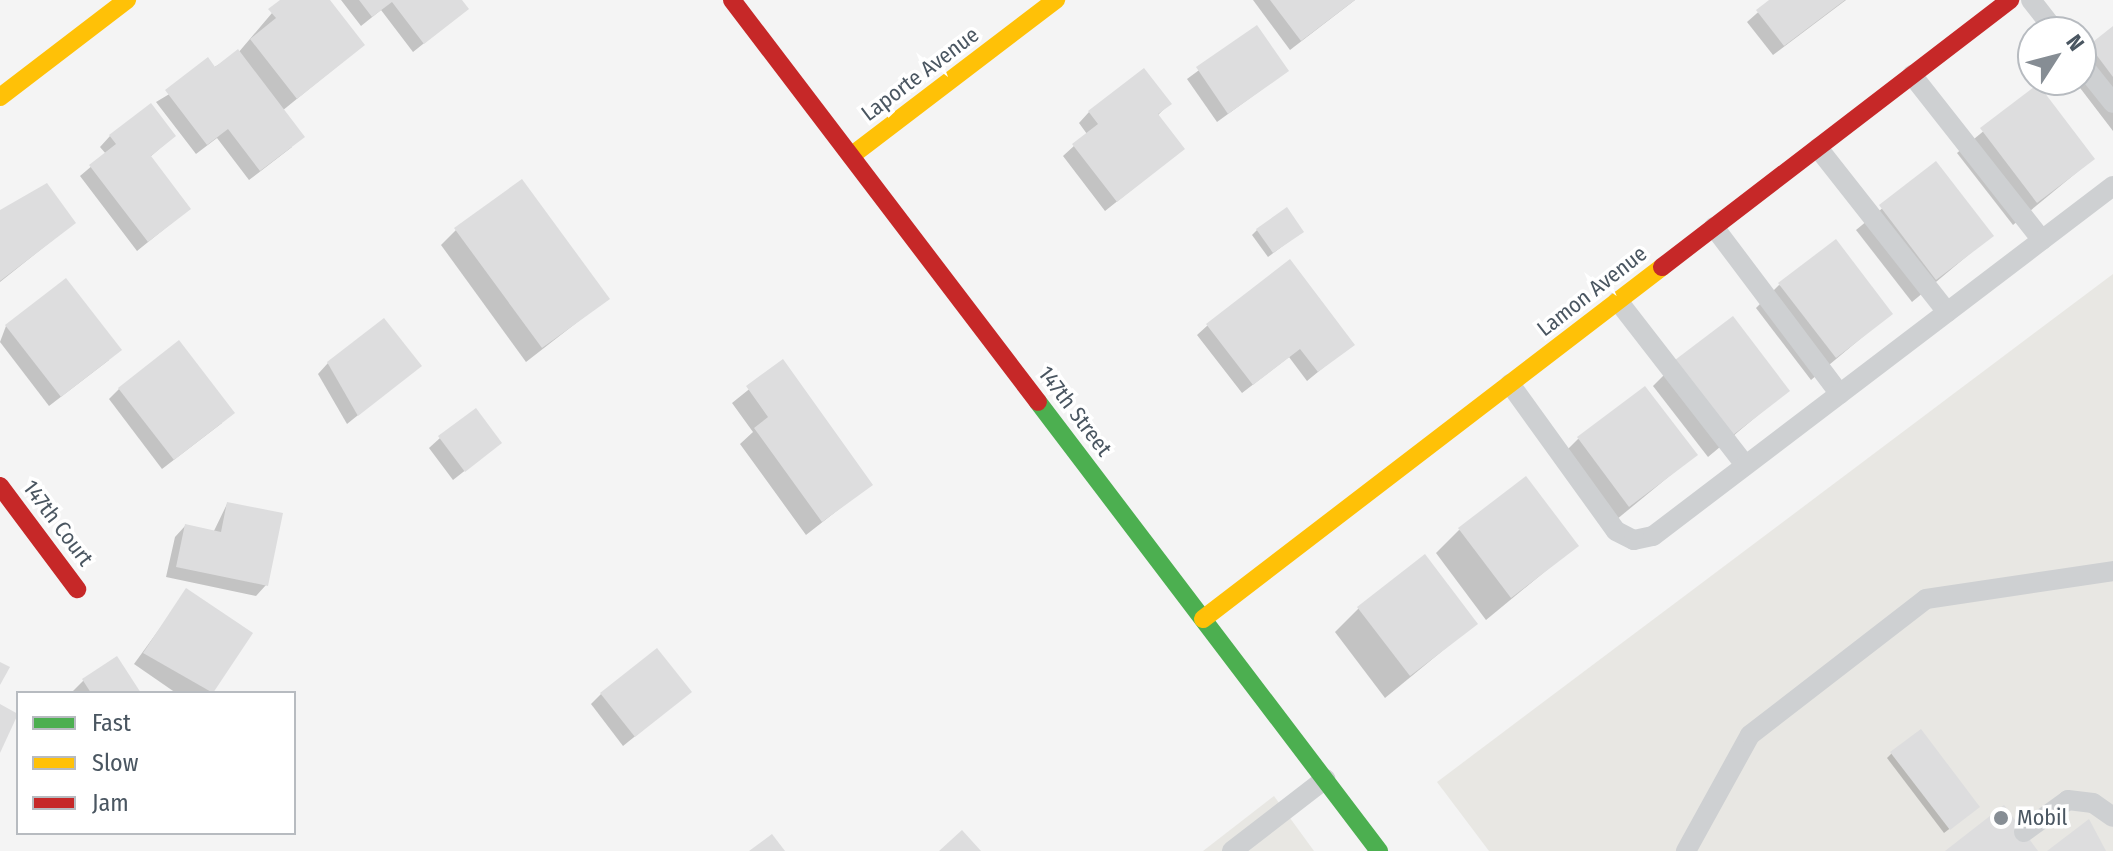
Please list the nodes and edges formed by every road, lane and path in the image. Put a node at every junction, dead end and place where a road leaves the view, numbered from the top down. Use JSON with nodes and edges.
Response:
{"nodes":[{"id":1,"x":127,"y":0,"type":"edge"},
{"id":2,"x":732,"y":0,"type":"edge"},
{"id":3,"x":1056,"y":0,"type":"edge"},
{"id":4,"x":2010,"y":0,"type":"edge"},
{"id":5,"x":2031,"y":0,"type":"edge"},
{"id":6,"x":2044,"y":16,"type":"edge"},
{"id":7,"x":1912,"y":75,"type":"junction"},
{"id":8,"x":2097,"y":83,"type":"edge"},
{"id":9,"x":0,"y":97,"type":"edge"},
{"id":10,"x":2113,"y":103,"type":"edge"},
{"id":11,"x":1818,"y":148,"type":"junction"},
{"id":12,"x":851,"y":156,"type":"junction"},
{"id":13,"x":2113,"y":186,"type":"edge"},
{"id":14,"x":1714,"y":227,"type":"junction"},
{"id":15,"x":2042,"y":240,"type":"junction"},
{"id":16,"x":1618,"y":301,"type":"junction"},
{"id":17,"x":1947,"y":312,"type":"junction"},
{"id":18,"x":1510,"y":384,"type":"junction"},
{"id":19,"x":1840,"y":394,"type":"junction"},
{"id":20,"x":1745,"y":465,"type":"junction"},
{"id":21,"x":0,"y":486,"type":"edge"},
{"id":22,"x":2113,"y":571,"type":"edge"},
{"id":23,"x":77,"y":589,"type":"dead end"},
{"id":24,"x":1203,"y":619,"type":"junction"},
{"id":25,"x":1325,"y":779,"type":"junction"},
{"id":26,"x":2113,"y":818,"type":"edge"},
{"id":27,"x":2024,"y":832,"type":"dead end"},
{"id":28,"x":1232,"y":851,"type":"edge"},
{"id":29,"x":1379,"y":851,"type":"edge"},
{"id":30,"x":1686,"y":851,"type":"edge"}],
"edges":[{"from":1,"to":9,"type":"street"},
{"from":2,"to":12,"type":"street","name":"147th Street"},
{"from":3,"to":12,"type":"street","name":"Laporte Avenue"},
{"from":4,"to":7,"type":"street","name":"Lamon Avenue"},
{"from":5,"to":6,"type":"lane"},
{"from":7,"to":11,"type":"street","name":"Lamon Avenue"},
{"from":7,"to":15,"type":"lane"},
{"from":8,"to":10,"type":"lane"},
{"from":11,"to":14,"type":"street","name":"Lamon Avenue"},
{"from":11,"to":17,"type":"lane"},
{"from":12,"to":24,"type":"street","name":"147th Street"},
{"from":13,"to":15,"type":"lane"},
{"from":14,"to":16,"type":"street","name":"Lamon Avenue"},
{"from":14,"to":19,"type":"lane"},
{"from":15,"to":17,"type":"lane"},
{"from":16,"to":18,"type":"street","name":"Lamon Avenue"},
{"from":16,"to":20,"type":"lane"},
{"from":17,"to":19,"type":"lane"},
{"from":18,"to":20,"type":"lane"},
{"from":18,"to":24,"type":"street","name":"Lamon Avenue"},
{"from":19,"to":20,"type":"lane"},
{"from":21,"to":23,"type":"street","name":"147th Court"},
{"from":22,"to":30,"type":"lane"},
{"from":24,"to":25,"type":"street","name":"147th Street"},
{"from":25,"to":28,"type":"lane"},
{"from":25,"to":29,"type":"street","name":"147th Street"},
{"from":26,"to":27,"type":"lane"}]}
